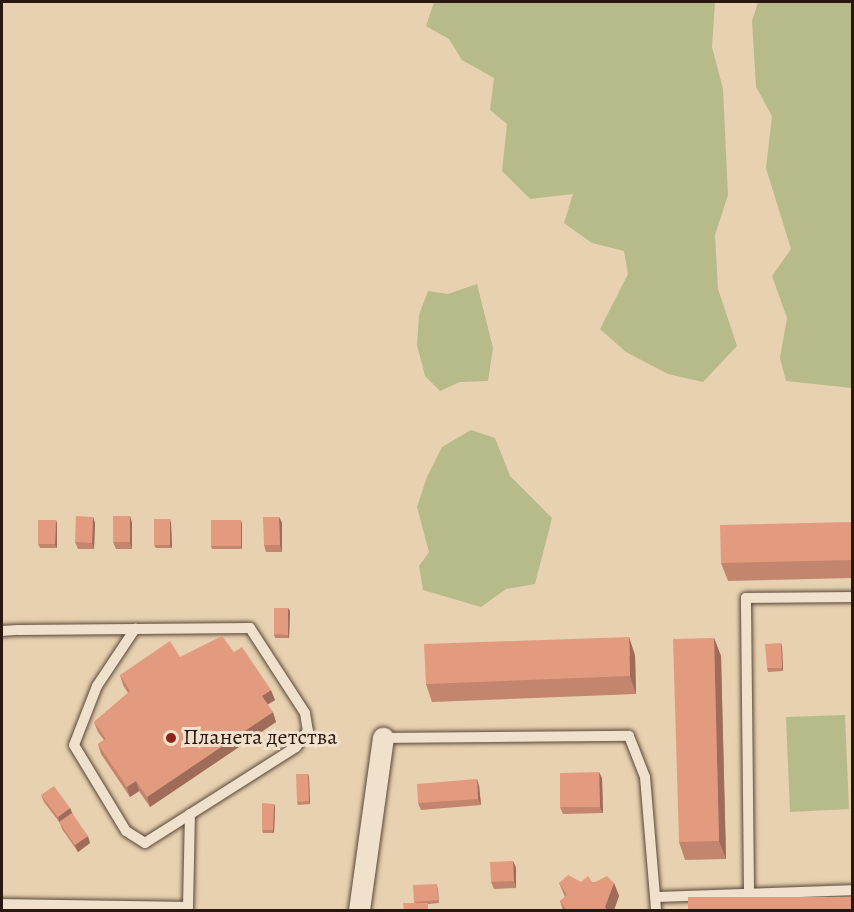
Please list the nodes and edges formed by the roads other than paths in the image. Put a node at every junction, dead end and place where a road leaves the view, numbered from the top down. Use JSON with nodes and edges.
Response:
{"nodes":[{"id":1,"x":852,"y":597,"type":"edge"},
{"id":2,"x":135,"y":629,"type":"junction"},
{"id":3,"x":2,"y":631,"type":"edge"},
{"id":4,"x":383,"y":738,"type":"joint"},
{"id":5,"x":190,"y":814,"type":"junction"},
{"id":6,"x":852,"y":890,"type":"edge"},
{"id":7,"x":749,"y":891,"type":"junction"},
{"id":8,"x":656,"y":897,"type":"junction"},
{"id":9,"x":2,"y":904,"type":"edge"},
{"id":10,"x":359,"y":910,"type":"edge"},
{"id":11,"x":656,"y":910,"type":"edge"}],
"edges":[{"from":1,"to":7,"type":"lane"},
{"from":2,"to":3,"type":"lane"},
{"from":2,"to":5,"type":"lane"},
{"from":2,"to":5,"type":"lane"},
{"from":4,"to":8,"type":"lane"},
{"from":4,"to":10,"type":"street"},
{"from":5,"to":9,"type":"lane"},
{"from":6,"to":7,"type":"lane"},
{"from":7,"to":8,"type":"lane"},
{"from":8,"to":11,"type":"lane"}]}
